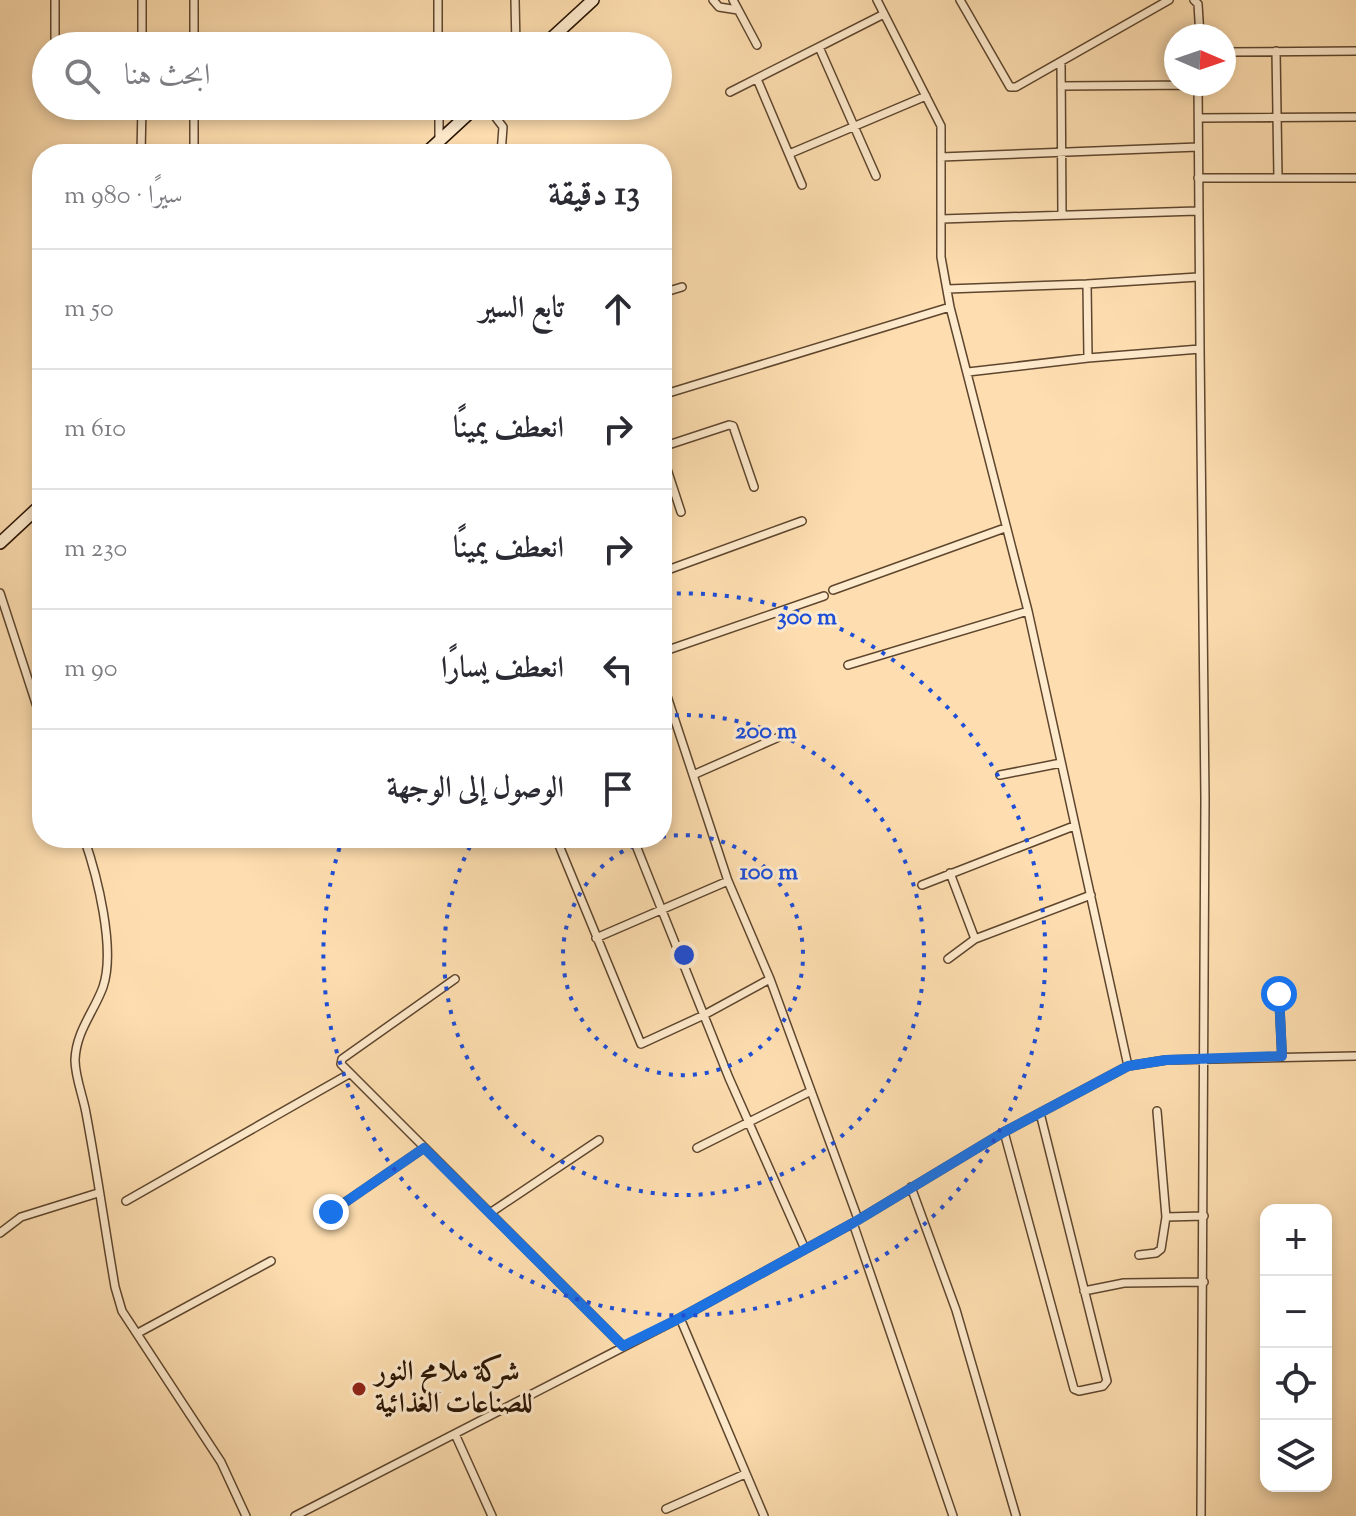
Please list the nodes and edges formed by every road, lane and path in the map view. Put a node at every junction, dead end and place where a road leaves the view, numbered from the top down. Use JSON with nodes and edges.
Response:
{"nodes":[{"id":1,"x":55,"y":0,"type":"edge"},
{"id":2,"x":142,"y":0,"type":"edge"},
{"id":3,"x":194,"y":0,"type":"edge"},
{"id":4,"x":438,"y":0,"type":"edge"},
{"id":5,"x":515,"y":0,"type":"edge"},
{"id":6,"x":593,"y":0,"type":"edge"},
{"id":7,"x":713,"y":0,"type":"edge"},
{"id":8,"x":733,"y":0,"type":"edge"},
{"id":9,"x":877,"y":0,"type":"edge"},
{"id":10,"x":960,"y":0,"type":"edge"},
{"id":11,"x":1169,"y":0,"type":"edge"},
{"id":12,"x":1194,"y":0,"type":"edge"},
{"id":13,"x":738,"y":10,"type":"junction"},
{"id":14,"x":884,"y":14,"type":"junction"},
{"id":15,"x":1199,"y":24,"type":"edge"},
{"id":16,"x":55,"y":32,"type":"edge"},
{"id":17,"x":142,"y":32,"type":"edge"},
{"id":18,"x":194,"y":32,"type":"edge"},
{"id":19,"x":438,"y":32,"type":"edge"},
{"id":20,"x":516,"y":32,"type":"edge"},
{"id":21,"x":558,"y":32,"type":"edge"},
{"id":22,"x":757,"y":45,"type":"dead end"},
{"id":23,"x":819,"y":47,"type":"junction"},
{"id":24,"x":1276,"y":51,"type":"junction"},
{"id":25,"x":1356,"y":51,"type":"edge"},
{"id":26,"x":1236,"y":52,"type":"edge"},
{"id":27,"x":1061,"y":62,"type":"junction"},
{"id":28,"x":757,"y":79,"type":"junction"},
{"id":29,"x":1164,"y":84,"type":"edge"},
{"id":30,"x":1061,"y":86,"type":"junction"},
{"id":31,"x":730,"y":92,"type":"dead end"},
{"id":32,"x":926,"y":96,"type":"junction"},
{"id":33,"x":1198,"y":96,"type":"edge"},
{"id":34,"x":1356,"y":117,"type":"edge"},
{"id":35,"x":1199,"y":118,"type":"junction"},
{"id":36,"x":1276,"y":118,"type":"junction"},
{"id":37,"x":142,"y":120,"type":"edge"},
{"id":38,"x":194,"y":120,"type":"edge"},
{"id":39,"x":439,"y":120,"type":"edge"},
{"id":40,"x":462,"y":120,"type":"edge"},
{"id":41,"x":498,"y":120,"type":"edge"},
{"id":42,"x":856,"y":126,"type":"junction"},
{"id":43,"x":439,"y":141,"type":"junction"},
{"id":44,"x":141,"y":144,"type":"edge"},
{"id":45,"x":194,"y":144,"type":"edge"},
{"id":46,"x":436,"y":144,"type":"edge"},
{"id":47,"x":502,"y":144,"type":"edge"},
{"id":48,"x":1198,"y":147,"type":"junction"},
{"id":49,"x":1061,"y":153,"type":"junction"},
{"id":50,"x":789,"y":154,"type":"junction"},
{"id":51,"x":941,"y":157,"type":"junction"},
{"id":52,"x":876,"y":176,"type":"dead end"},
{"id":53,"x":1198,"y":178,"type":"junction"},
{"id":54,"x":1278,"y":178,"type":"junction"},
{"id":55,"x":1356,"y":178,"type":"edge"},
{"id":56,"x":802,"y":185,"type":"dead end"},
{"id":57,"x":1197,"y":211,"type":"junction"},
{"id":58,"x":1062,"y":215,"type":"junction"},
{"id":59,"x":941,"y":219,"type":"junction"},
{"id":60,"x":1198,"y":277,"type":"junction"},
{"id":61,"x":1087,"y":284,"type":"junction"},
{"id":62,"x":682,"y":287,"type":"dead end"},
{"id":63,"x":947,"y":289,"type":"junction"},
{"id":64,"x":672,"y":290,"type":"edge"},
{"id":65,"x":950,"y":307,"type":"junction"},
{"id":66,"x":1200,"y":349,"type":"junction"},
{"id":67,"x":1088,"y":358,"type":"junction"},
{"id":68,"x":968,"y":372,"type":"junction"},
{"id":69,"x":672,"y":392,"type":"edge"},
{"id":70,"x":672,"y":444,"type":"edge"},
{"id":71,"x":672,"y":485,"type":"edge"},
{"id":72,"x":754,"y":487,"type":"dead end"},
{"id":73,"x":681,"y":512,"type":"dead end"},
{"id":74,"x":32,"y":513,"type":"edge"},
{"id":75,"x":802,"y":521,"type":"dead end"},
{"id":76,"x":1005,"y":528,"type":"junction"},
{"id":77,"x":0,"y":543,"type":"edge"},
{"id":78,"x":672,"y":568,"type":"edge"},
{"id":79,"x":833,"y":590,"type":"dead end"},
{"id":80,"x":0,"y":593,"type":"edge"},
{"id":81,"x":824,"y":596,"type":"dead end"},
{"id":82,"x":1028,"y":611,"type":"junction"},
{"id":83,"x":672,"y":649,"type":"edge"},
{"id":84,"x":848,"y":665,"type":"dead end"},
{"id":85,"x":32,"y":691,"type":"edge"},
{"id":86,"x":672,"y":711,"type":"edge"},
{"id":87,"x":779,"y":737,"type":"dead end"},
{"id":88,"x":1061,"y":763,"type":"junction"},
{"id":89,"x":693,"y":775,"type":"junction"},
{"id":90,"x":1000,"y":775,"type":"dead end"},
{"id":91,"x":1074,"y":826,"type":"junction"},
{"id":92,"x":87,"y":848,"type":"edge"},
{"id":93,"x":560,"y":848,"type":"edge"},
{"id":94,"x":637,"y":848,"type":"edge"},
{"id":95,"x":950,"y":873,"type":"junction"},
{"id":96,"x":728,"y":881,"type":"junction"},
{"id":97,"x":922,"y":885,"type":"dead end"},
{"id":98,"x":1091,"y":895,"type":"junction"},
{"id":99,"x":662,"y":910,"type":"junction"},
{"id":100,"x":596,"y":938,"type":"junction"},
{"id":101,"x":975,"y":939,"type":"junction"},
{"id":102,"x":948,"y":959,"type":"dead end"},
{"id":103,"x":455,"y":979,"type":"dead end"},
{"id":104,"x":770,"y":979,"type":"junction"},
{"id":105,"x":1279,"y":994,"type":"dead end"},
{"id":106,"x":704,"y":1015,"type":"junction"},
{"id":107,"x":1282,"y":1056,"type":"junction"},
{"id":108,"x":1356,"y":1056,"type":"edge"},
{"id":109,"x":1205,"y":1060,"type":"junction"},
{"id":110,"x":1128,"y":1066,"type":"junction"},
{"id":111,"x":349,"y":1074,"type":"junction"},
{"id":112,"x":811,"y":1091,"type":"junction"},
{"id":113,"x":1157,"y":1111,"type":"dead end"},
{"id":114,"x":1040,"y":1113,"type":"junction"},
{"id":115,"x":748,"y":1121,"type":"junction"},
{"id":116,"x":1004,"y":1132,"type":"junction"},
{"id":117,"x":599,"y":1140,"type":"dead end"},
{"id":118,"x":424,"y":1148,"type":"junction"},
{"id":119,"x":697,"y":1148,"type":"dead end"},
{"id":120,"x":911,"y":1187,"type":"junction"},
{"id":121,"x":98,"y":1193,"type":"junction"},
{"id":122,"x":126,"y":1201,"type":"dead end"},
{"id":123,"x":331,"y":1212,"type":"dead end"},
{"id":124,"x":490,"y":1213,"type":"junction"},
{"id":125,"x":1204,"y":1216,"type":"junction"},
{"id":126,"x":1166,"y":1217,"type":"junction"},
{"id":127,"x":856,"y":1221,"type":"junction"},
{"id":128,"x":0,"y":1233,"type":"edge"},
{"id":129,"x":805,"y":1249,"type":"junction"},
{"id":130,"x":1139,"y":1255,"type":"dead end"},
{"id":131,"x":271,"y":1261,"type":"dead end"},
{"id":132,"x":1204,"y":1282,"type":"junction"},
{"id":133,"x":1084,"y":1291,"type":"junction"},
{"id":134,"x":680,"y":1318,"type":"junction"},
{"id":135,"x":138,"y":1333,"type":"junction"},
{"id":136,"x":623,"y":1346,"type":"junction"},
{"id":137,"x":455,"y":1434,"type":"junction"},
{"id":138,"x":745,"y":1474,"type":"junction"},
{"id":139,"x":666,"y":1509,"type":"dead end"},
{"id":140,"x":246,"y":1516,"type":"edge"},
{"id":141,"x":295,"y":1516,"type":"edge"},
{"id":142,"x":492,"y":1516,"type":"edge"},
{"id":143,"x":764,"y":1516,"type":"edge"},
{"id":144,"x":953,"y":1516,"type":"edge"},
{"id":145,"x":1016,"y":1516,"type":"edge"},
{"id":146,"x":1201,"y":1516,"type":"edge"}],
"edges":[{"from":1,"to":16,"type":"street"},
{"from":2,"to":17,"type":"street"},
{"from":3,"to":18,"type":"street"},
{"from":4,"to":19,"type":"street"},
{"from":5,"to":20,"type":"street"},
{"from":6,"to":21,"type":"main road"},
{"from":7,"to":13,"type":"street"},
{"from":8,"to":13,"type":"street"},
{"from":9,"to":14,"type":"street"},
{"from":10,"to":27,"type":"street"},
{"from":11,"to":27,"type":"street"},
{"from":12,"to":15,"type":"street"},
{"from":13,"to":22,"type":"street"},
{"from":14,"to":23,"type":"street"},
{"from":14,"to":32,"type":"street"},
{"from":23,"to":28,"type":"street"},
{"from":23,"to":42,"type":"street"},
{"from":24,"to":25,"type":"street"},
{"from":24,"to":26,"type":"street"},
{"from":24,"to":36,"type":"street"},
{"from":27,"to":30,"type":"street"},
{"from":28,"to":31,"type":"street"},
{"from":28,"to":50,"type":"street"},
{"from":29,"to":30,"type":"street"},
{"from":30,"to":49,"type":"street"},
{"from":32,"to":42,"type":"street"},
{"from":32,"to":51,"type":"street"},
{"from":33,"to":35,"type":"street"},
{"from":34,"to":36,"type":"street"},
{"from":35,"to":36,"type":"street"},
{"from":35,"to":48,"type":"street"},
{"from":36,"to":54,"type":"street"},
{"from":37,"to":44,"type":"street"},
{"from":38,"to":45,"type":"street"},
{"from":39,"to":43,"type":"street"},
{"from":40,"to":43,"type":"main road"},
{"from":41,"to":47,"type":"street"},
{"from":42,"to":50,"type":"street"},
{"from":42,"to":52,"type":"street"},
{"from":43,"to":46,"type":"main road"},
{"from":48,"to":49,"type":"street"},
{"from":48,"to":53,"type":"street"},
{"from":49,"to":51,"type":"street"},
{"from":49,"to":58,"type":"street"},
{"from":50,"to":56,"type":"street"},
{"from":51,"to":59,"type":"street"},
{"from":53,"to":54,"type":"street"},
{"from":53,"to":57,"type":"street"},
{"from":54,"to":55,"type":"street"},
{"from":57,"to":58,"type":"street"},
{"from":57,"to":60,"type":"street"},
{"from":58,"to":59,"type":"street"},
{"from":59,"to":63,"type":"street"},
{"from":60,"to":61,"type":"street"},
{"from":60,"to":66,"type":"street"},
{"from":61,"to":63,"type":"street"},
{"from":61,"to":67,"type":"street"},
{"from":62,"to":64,"type":"street"},
{"from":63,"to":65,"type":"street"},
{"from":65,"to":68,"type":"street"},
{"from":65,"to":69,"type":"street"},
{"from":66,"to":67,"type":"street"},
{"from":66,"to":109,"type":"street"},
{"from":67,"to":68,"type":"street"},
{"from":68,"to":76,"type":"street"},
{"from":70,"to":72,"type":"street"},
{"from":71,"to":73,"type":"street"},
{"from":74,"to":77,"type":"main road"},
{"from":75,"to":78,"type":"street"},
{"from":76,"to":79,"type":"street"},
{"from":76,"to":82,"type":"street"},
{"from":80,"to":85,"type":"street"},
{"from":81,"to":83,"type":"street"},
{"from":82,"to":84,"type":"street"},
{"from":82,"to":88,"type":"street"},
{"from":86,"to":89,"type":"street"},
{"from":87,"to":89,"type":"street"},
{"from":88,"to":90,"type":"street"},
{"from":88,"to":91,"type":"street"},
{"from":89,"to":96,"type":"street"},
{"from":91,"to":95,"type":"street"},
{"from":91,"to":98,"type":"street"},
{"from":92,"to":121,"type":"street"},
{"from":93,"to":100,"type":"street"},
{"from":94,"to":99,"type":"street"},
{"from":95,"to":97,"type":"street"},
{"from":95,"to":101,"type":"street"},
{"from":96,"to":99,"type":"street"},
{"from":96,"to":104,"type":"street"},
{"from":98,"to":101,"type":"street"},
{"from":98,"to":110,"type":"street"},
{"from":99,"to":100,"type":"street"},
{"from":99,"to":106,"type":"street"},
{"from":100,"to":106,"type":"street"},
{"from":101,"to":102,"type":"street"},
{"from":103,"to":111,"type":"street"},
{"from":104,"to":106,"type":"street"},
{"from":104,"to":112,"type":"street"},
{"from":105,"to":107,"type":"street"},
{"from":106,"to":115,"type":"street"},
{"from":107,"to":108,"type":"street"},
{"from":107,"to":109,"type":"street"},
{"from":109,"to":110,"type":"street"},
{"from":109,"to":125,"type":"street"},
{"from":110,"to":114,"type":"street"},
{"from":111,"to":118,"type":"street"},
{"from":111,"to":122,"type":"street"},
{"from":112,"to":115,"type":"street"},
{"from":112,"to":127,"type":"street"},
{"from":113,"to":126,"type":"street"},
{"from":114,"to":116,"type":"street"},
{"from":114,"to":133,"type":"street"},
{"from":115,"to":119,"type":"street"},
{"from":115,"to":129,"type":"street"},
{"from":116,"to":120,"type":"street"},
{"from":116,"to":133,"type":"street"},
{"from":117,"to":124,"type":"street"},
{"from":118,"to":123,"type":"street"},
{"from":118,"to":124,"type":"street"},
{"from":120,"to":127,"type":"street"},
{"from":120,"to":145,"type":"street"},
{"from":121,"to":128,"type":"street"},
{"from":121,"to":135,"type":"street"},
{"from":124,"to":136,"type":"street"},
{"from":125,"to":126,"type":"street"},
{"from":125,"to":132,"type":"street"},
{"from":126,"to":130,"type":"street"},
{"from":127,"to":129,"type":"street"},
{"from":127,"to":144,"type":"street"},
{"from":129,"to":134,"type":"street"},
{"from":131,"to":135,"type":"street"},
{"from":132,"to":133,"type":"street"},
{"from":132,"to":146,"type":"street"},
{"from":134,"to":136,"type":"street"},
{"from":134,"to":138,"type":"street"},
{"from":135,"to":140,"type":"street"},
{"from":136,"to":137,"type":"street"},
{"from":137,"to":141,"type":"street"},
{"from":137,"to":142,"type":"street"},
{"from":138,"to":139,"type":"street"},
{"from":138,"to":143,"type":"street"}]}
